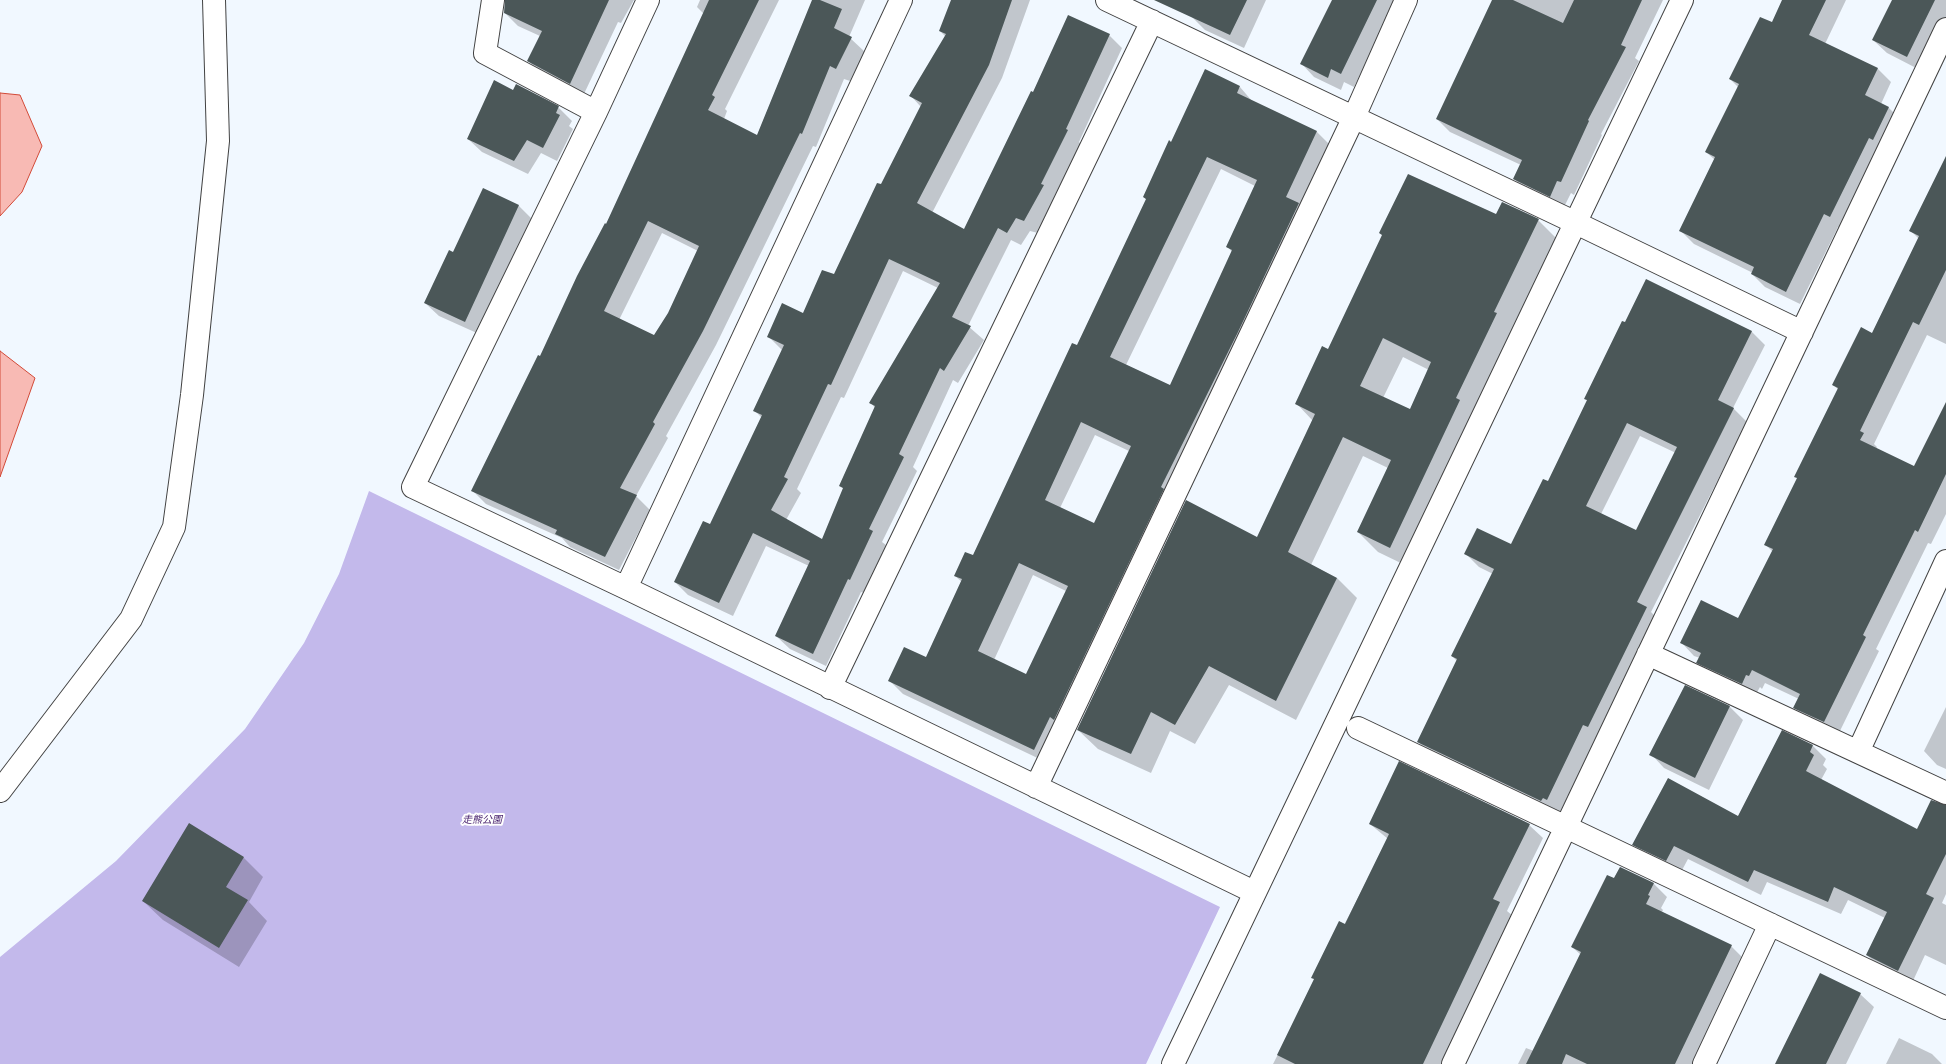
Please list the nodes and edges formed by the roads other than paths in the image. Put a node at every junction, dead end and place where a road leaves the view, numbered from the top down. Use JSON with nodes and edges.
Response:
{"nodes":[{"id":1,"x":214,"y":0,"type":"edge"},
{"id":2,"x":493,"y":0,"type":"edge"},
{"id":3,"x":648,"y":0,"type":"edge"},
{"id":4,"x":901,"y":0,"type":"edge"},
{"id":5,"x":1107,"y":0,"type":"edge"},
{"id":6,"x":1406,"y":0,"type":"edge"},
{"id":7,"x":1682,"y":0,"type":"edge"},
{"id":8,"x":1152,"y":21,"type":"junction"},
{"id":9,"x":1946,"y":29,"type":"edge"},
{"id":10,"x":596,"y":112,"type":"junction"},
{"id":11,"x":1354,"y":117,"type":"junction"},
{"id":12,"x":1574,"y":222,"type":"junction"},
{"id":13,"x":1802,"y":332,"type":"junction"},
{"id":14,"x":1946,"y":561,"type":"edge"},
{"id":15,"x":626,"y":588,"type":"junction"},
{"id":16,"x":1648,"y":654,"type":"junction"},
{"id":17,"x":830,"y":688,"type":"junction"},
{"id":18,"x":1358,"y":728,"type":"dead end"},
{"id":19,"x":1858,"y":752,"type":"junction"},
{"id":20,"x":1036,"y":787,"type":"junction"},
{"id":21,"x":0,"y":791,"type":"edge"},
{"id":22,"x":1946,"y":793,"type":"edge"},
{"id":23,"x":1566,"y":828,"type":"junction"},
{"id":24,"x":1254,"y":892,"type":"junction"},
{"id":25,"x":1770,"y":924,"type":"junction"},
{"id":26,"x":1946,"y":1008,"type":"edge"},
{"id":27,"x":1173,"y":1064,"type":"edge"},
{"id":28,"x":1453,"y":1064,"type":"edge"},
{"id":29,"x":1704,"y":1064,"type":"edge"}],
"edges":[{"from":1,"to":21,"type":"street"},
{"from":2,"to":10,"type":"street"},
{"from":3,"to":10,"type":"street"},
{"from":4,"to":15,"type":"street"},
{"from":5,"to":8,"type":"street"},
{"from":6,"to":11,"type":"street"},
{"from":7,"to":12,"type":"street"},
{"from":8,"to":11,"type":"street"},
{"from":8,"to":17,"type":"street"},
{"from":9,"to":13,"type":"street"},
{"from":10,"to":15,"type":"street"},
{"from":11,"to":12,"type":"street"},
{"from":11,"to":20,"type":"street"},
{"from":12,"to":13,"type":"street"},
{"from":12,"to":24,"type":"street"},
{"from":13,"to":16,"type":"street"},
{"from":14,"to":19,"type":"street"},
{"from":15,"to":17,"type":"street"},
{"from":16,"to":19,"type":"street"},
{"from":16,"to":23,"type":"street"},
{"from":17,"to":20,"type":"street"},
{"from":18,"to":23,"type":"street"},
{"from":19,"to":22,"type":"street"},
{"from":20,"to":24,"type":"street"},
{"from":23,"to":25,"type":"street"},
{"from":23,"to":28,"type":"street"},
{"from":24,"to":27,"type":"street"},
{"from":25,"to":26,"type":"street"},
{"from":25,"to":29,"type":"street"}]}
